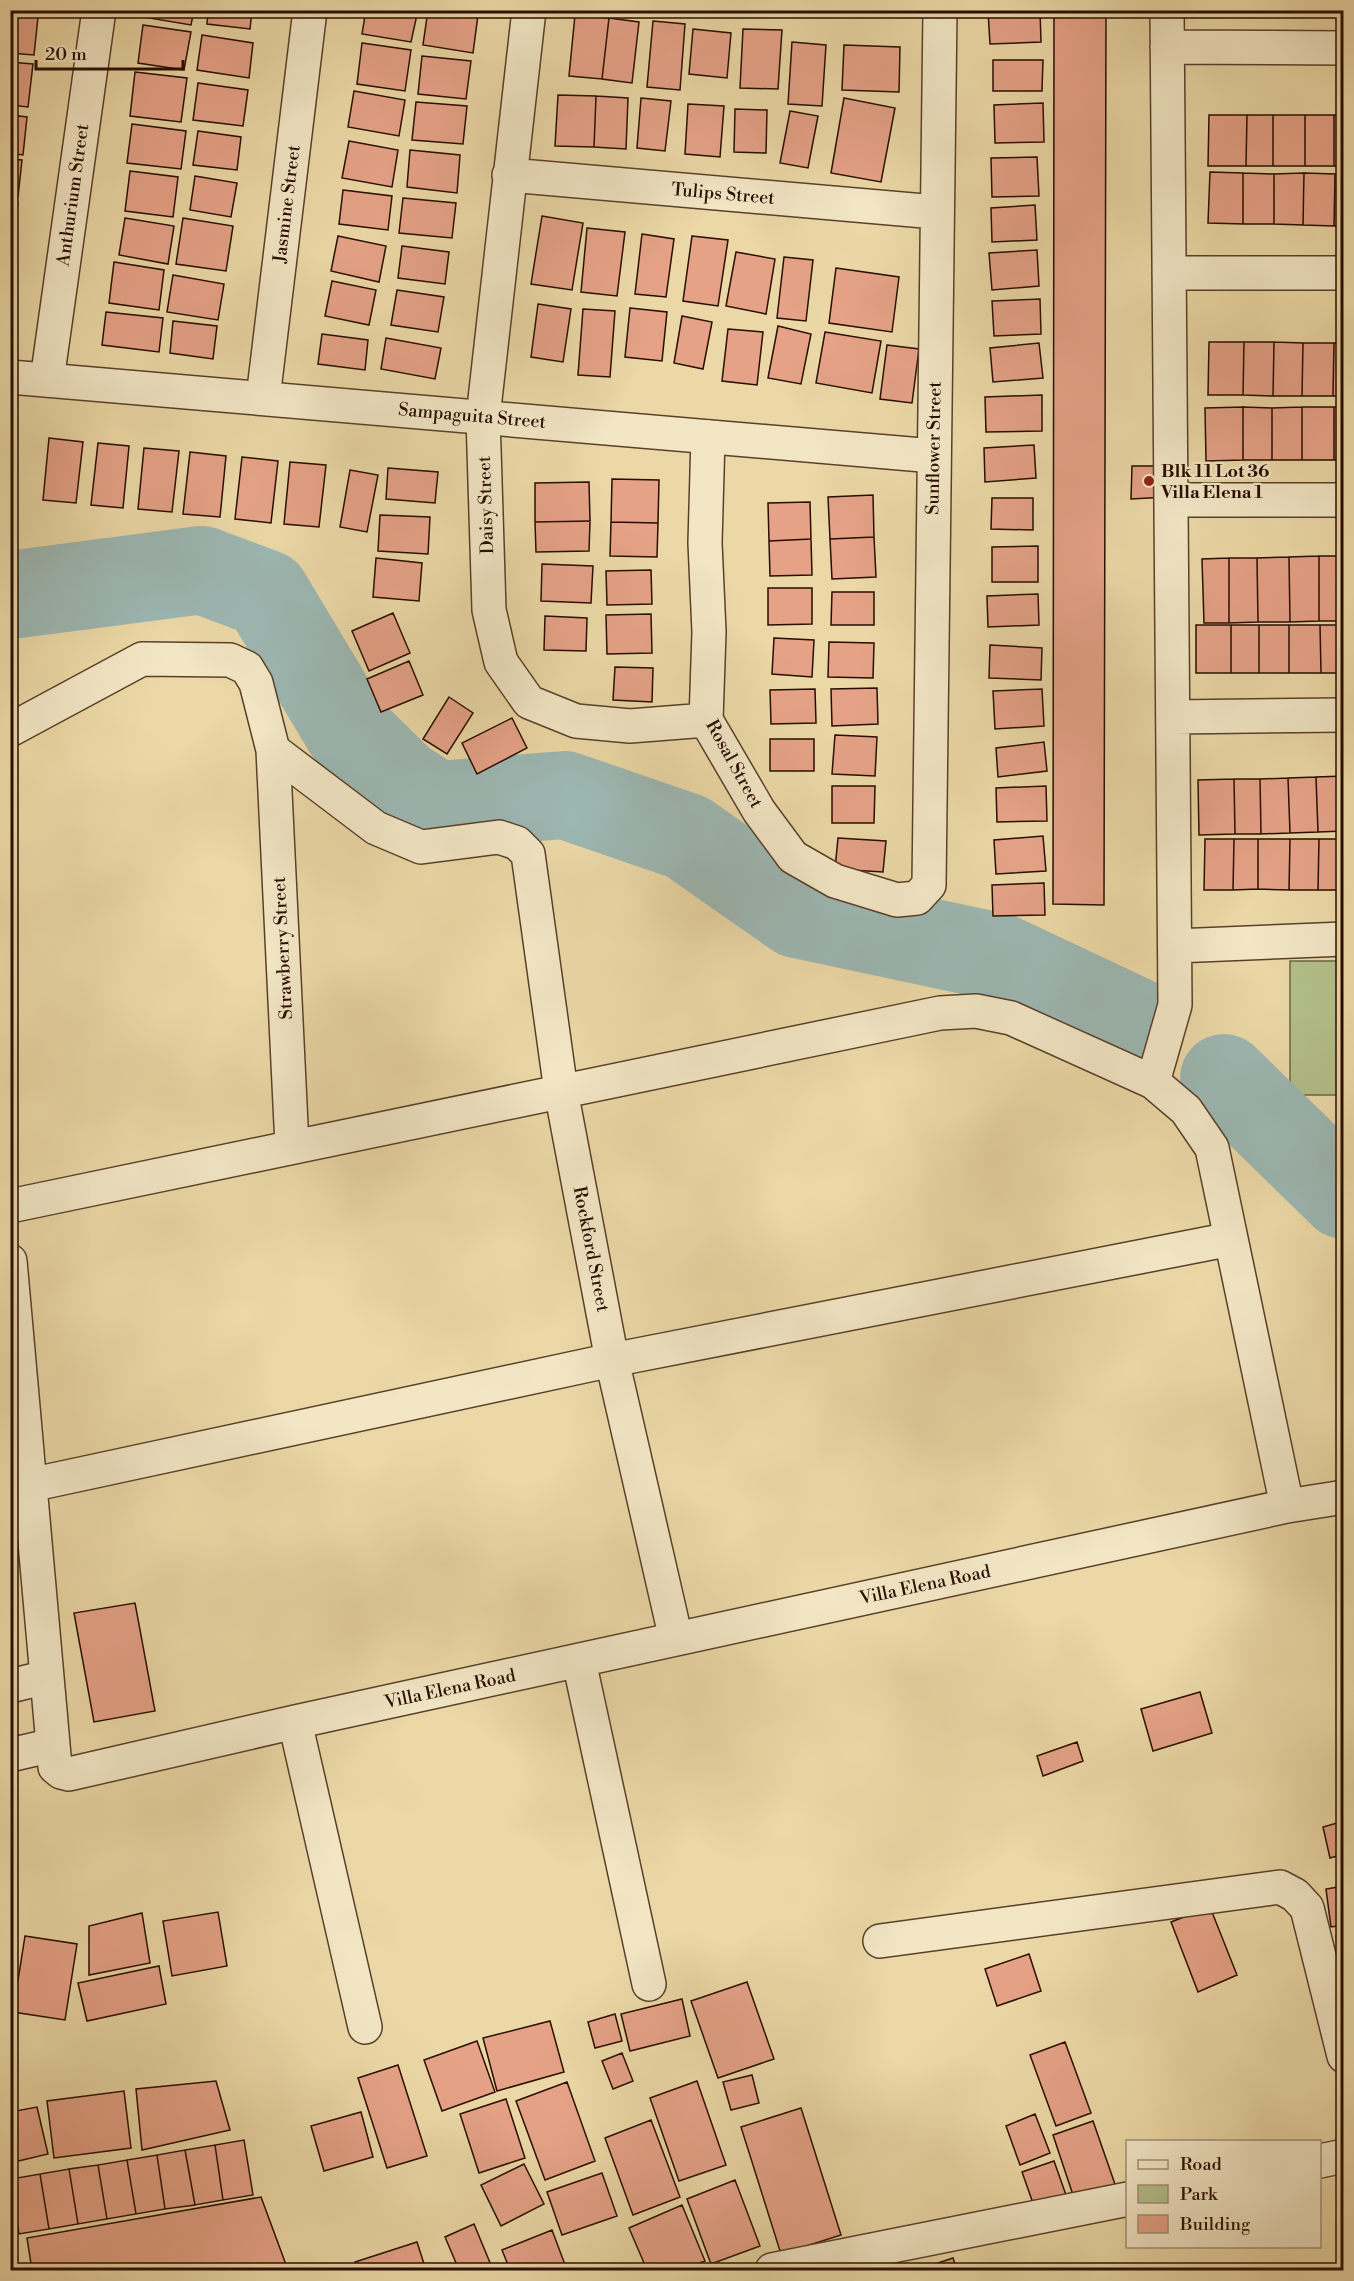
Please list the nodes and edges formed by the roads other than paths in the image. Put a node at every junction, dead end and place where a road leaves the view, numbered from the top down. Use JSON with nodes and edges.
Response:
{"nodes":[{"id":1,"x":99,"y":10,"type":"edge"},
{"id":2,"x":310,"y":10,"type":"edge"},
{"id":3,"x":529,"y":10,"type":"edge"},
{"id":4,"x":940,"y":10,"type":"edge"},
{"id":5,"x":1167,"y":10,"type":"edge"},
{"id":6,"x":1167,"y":47,"type":"junction"},
{"id":7,"x":1344,"y":48,"type":"edge"},
{"id":8,"x":509,"y":175,"type":"junction"},
{"id":9,"x":936,"y":212,"type":"junction"},
{"id":10,"x":1169,"y":273,"type":"junction"},
{"id":11,"x":1344,"y":273,"type":"edge"},
{"id":12,"x":10,"y":377,"type":"edge"},
{"id":13,"x":47,"y":380,"type":"junction"},
{"id":14,"x":263,"y":398,"type":"junction"},
{"id":15,"x":483,"y":417,"type":"junction"},
{"id":16,"x":708,"y":437,"type":"junction"},
{"id":17,"x":934,"y":456,"type":"junction"},
{"id":18,"x":1171,"y":500,"type":"junction"},
{"id":19,"x":1344,"y":500,"type":"edge"},
{"id":20,"x":1344,"y":715,"type":"edge"},
{"id":21,"x":1173,"y":717,"type":"junction"},
{"id":22,"x":706,"y":720,"type":"junction"},
{"id":23,"x":10,"y":730,"type":"edge"},
{"id":24,"x":273,"y":750,"type":"junction"},
{"id":25,"x":929,"y":885,"type":"joint"},
{"id":26,"x":1344,"y":939,"type":"edge"},
{"id":27,"x":1175,"y":946,"type":"junction"},
{"id":28,"x":1157,"y":1068,"type":"junction"},
{"id":29,"x":561,"y":1091,"type":"junction"},
{"id":30,"x":292,"y":1146,"type":"junction"},
{"id":31,"x":10,"y":1206,"type":"edge"},
{"id":32,"x":1231,"y":1239,"type":"junction"},
{"id":33,"x":10,"y":1261,"type":"edge"},
{"id":34,"x":612,"y":1360,"type":"junction"},
{"id":35,"x":30,"y":1485,"type":"junction"},
{"id":36,"x":1344,"y":1497,"type":"edge"},
{"id":37,"x":1287,"y":1506,"type":"junction"},
{"id":38,"x":675,"y":1640,"type":"junction"},
{"id":39,"x":579,"y":1661,"type":"junction"},
{"id":40,"x":47,"y":1677,"type":"junction"},
{"id":41,"x":10,"y":1686,"type":"edge"},
{"id":42,"x":295,"y":1722,"type":"junction"},
{"id":43,"x":53,"y":1745,"type":"junction"},
{"id":44,"x":10,"y":1755,"type":"edge"},
{"id":45,"x":880,"y":1941,"type":"dead end"},
{"id":46,"x":649,"y":1984,"type":"dead end"},
{"id":47,"x":365,"y":2027,"type":"dead end"},
{"id":48,"x":1344,"y":2056,"type":"edge"},
{"id":49,"x":1344,"y":2156,"type":"edge"},
{"id":50,"x":1321,"y":2161,"type":"edge"},
{"id":51,"x":1126,"y":2199,"type":"edge"},
{"id":52,"x":772,"y":2271,"type":"edge"}],
"edges":[{"from":1,"to":13,"type":"street","name":"Anthurium Street"},
{"from":2,"to":14,"type":"street","name":"Jasmine Street"},
{"from":3,"to":8,"type":"street","name":"Daisy Street"},
{"from":4,"to":9,"type":"street","name":"Sunflower Street"},
{"from":5,"to":6,"type":"street"},
{"from":6,"to":7,"type":"street"},
{"from":6,"to":10,"type":"street"},
{"from":8,"to":9,"type":"street","name":"Tulips Street"},
{"from":8,"to":15,"type":"street","name":"Daisy Street"},
{"from":9,"to":17,"type":"street","name":"Sunflower Street"},
{"from":10,"to":11,"type":"street"},
{"from":10,"to":18,"type":"street"},
{"from":12,"to":13,"type":"street","name":"Sampaguita Street"},
{"from":13,"to":14,"type":"street","name":"Sampaguita Street"},
{"from":14,"to":15,"type":"street","name":"Sampaguita Street"},
{"from":15,"to":16,"type":"street","name":"Sampaguita Street"},
{"from":15,"to":22,"type":"street","name":"Daisy Street"},
{"from":16,"to":17,"type":"street","name":"Sampaguita Street"},
{"from":16,"to":22,"type":"street","name":"Rosal Street"},
{"from":17,"to":25,"type":"street","name":"Sunflower Street"},
{"from":18,"to":19,"type":"street"},
{"from":18,"to":21,"type":"street"},
{"from":20,"to":21,"type":"street"},
{"from":21,"to":27,"type":"street"},
{"from":22,"to":25,"type":"street","name":"Rosal Street"},
{"from":23,"to":24,"type":"street","name":"Strawberry Street"},
{"from":24,"to":29,"type":"street","name":"Rockford Street"},
{"from":24,"to":30,"type":"street","name":"Strawberry Street"},
{"from":26,"to":27,"type":"street"},
{"from":27,"to":28,"type":"street"},
{"from":28,"to":29,"type":"street"},
{"from":28,"to":32,"type":"street"},
{"from":29,"to":30,"type":"street"},
{"from":29,"to":34,"type":"street","name":"Rockford Street"},
{"from":30,"to":31,"type":"street"},
{"from":32,"to":34,"type":"street"},
{"from":32,"to":37,"type":"street"},
{"from":33,"to":35,"type":"street","name":"Villa Elena Road"},
{"from":34,"to":35,"type":"street"},
{"from":34,"to":38,"type":"street","name":"Rockford Street"},
{"from":35,"to":40,"type":"street","name":"Villa Elena Road"},
{"from":36,"to":37,"type":"street","name":"Villa Elena Road"},
{"from":37,"to":38,"type":"street","name":"Villa Elena Road"},
{"from":38,"to":39,"type":"street","name":"Villa Elena Road"},
{"from":39,"to":42,"type":"street","name":"Villa Elena Road"},
{"from":39,"to":46,"type":"street"},
{"from":40,"to":41,"type":"street"},
{"from":40,"to":43,"type":"street","name":"Villa Elena Road"},
{"from":42,"to":43,"type":"street","name":"Villa Elena Road"},
{"from":42,"to":47,"type":"street"},
{"from":43,"to":44,"type":"street"},
{"from":45,"to":48,"type":"street"},
{"from":49,"to":50,"type":"street"},
{"from":51,"to":52,"type":"street"}]}
